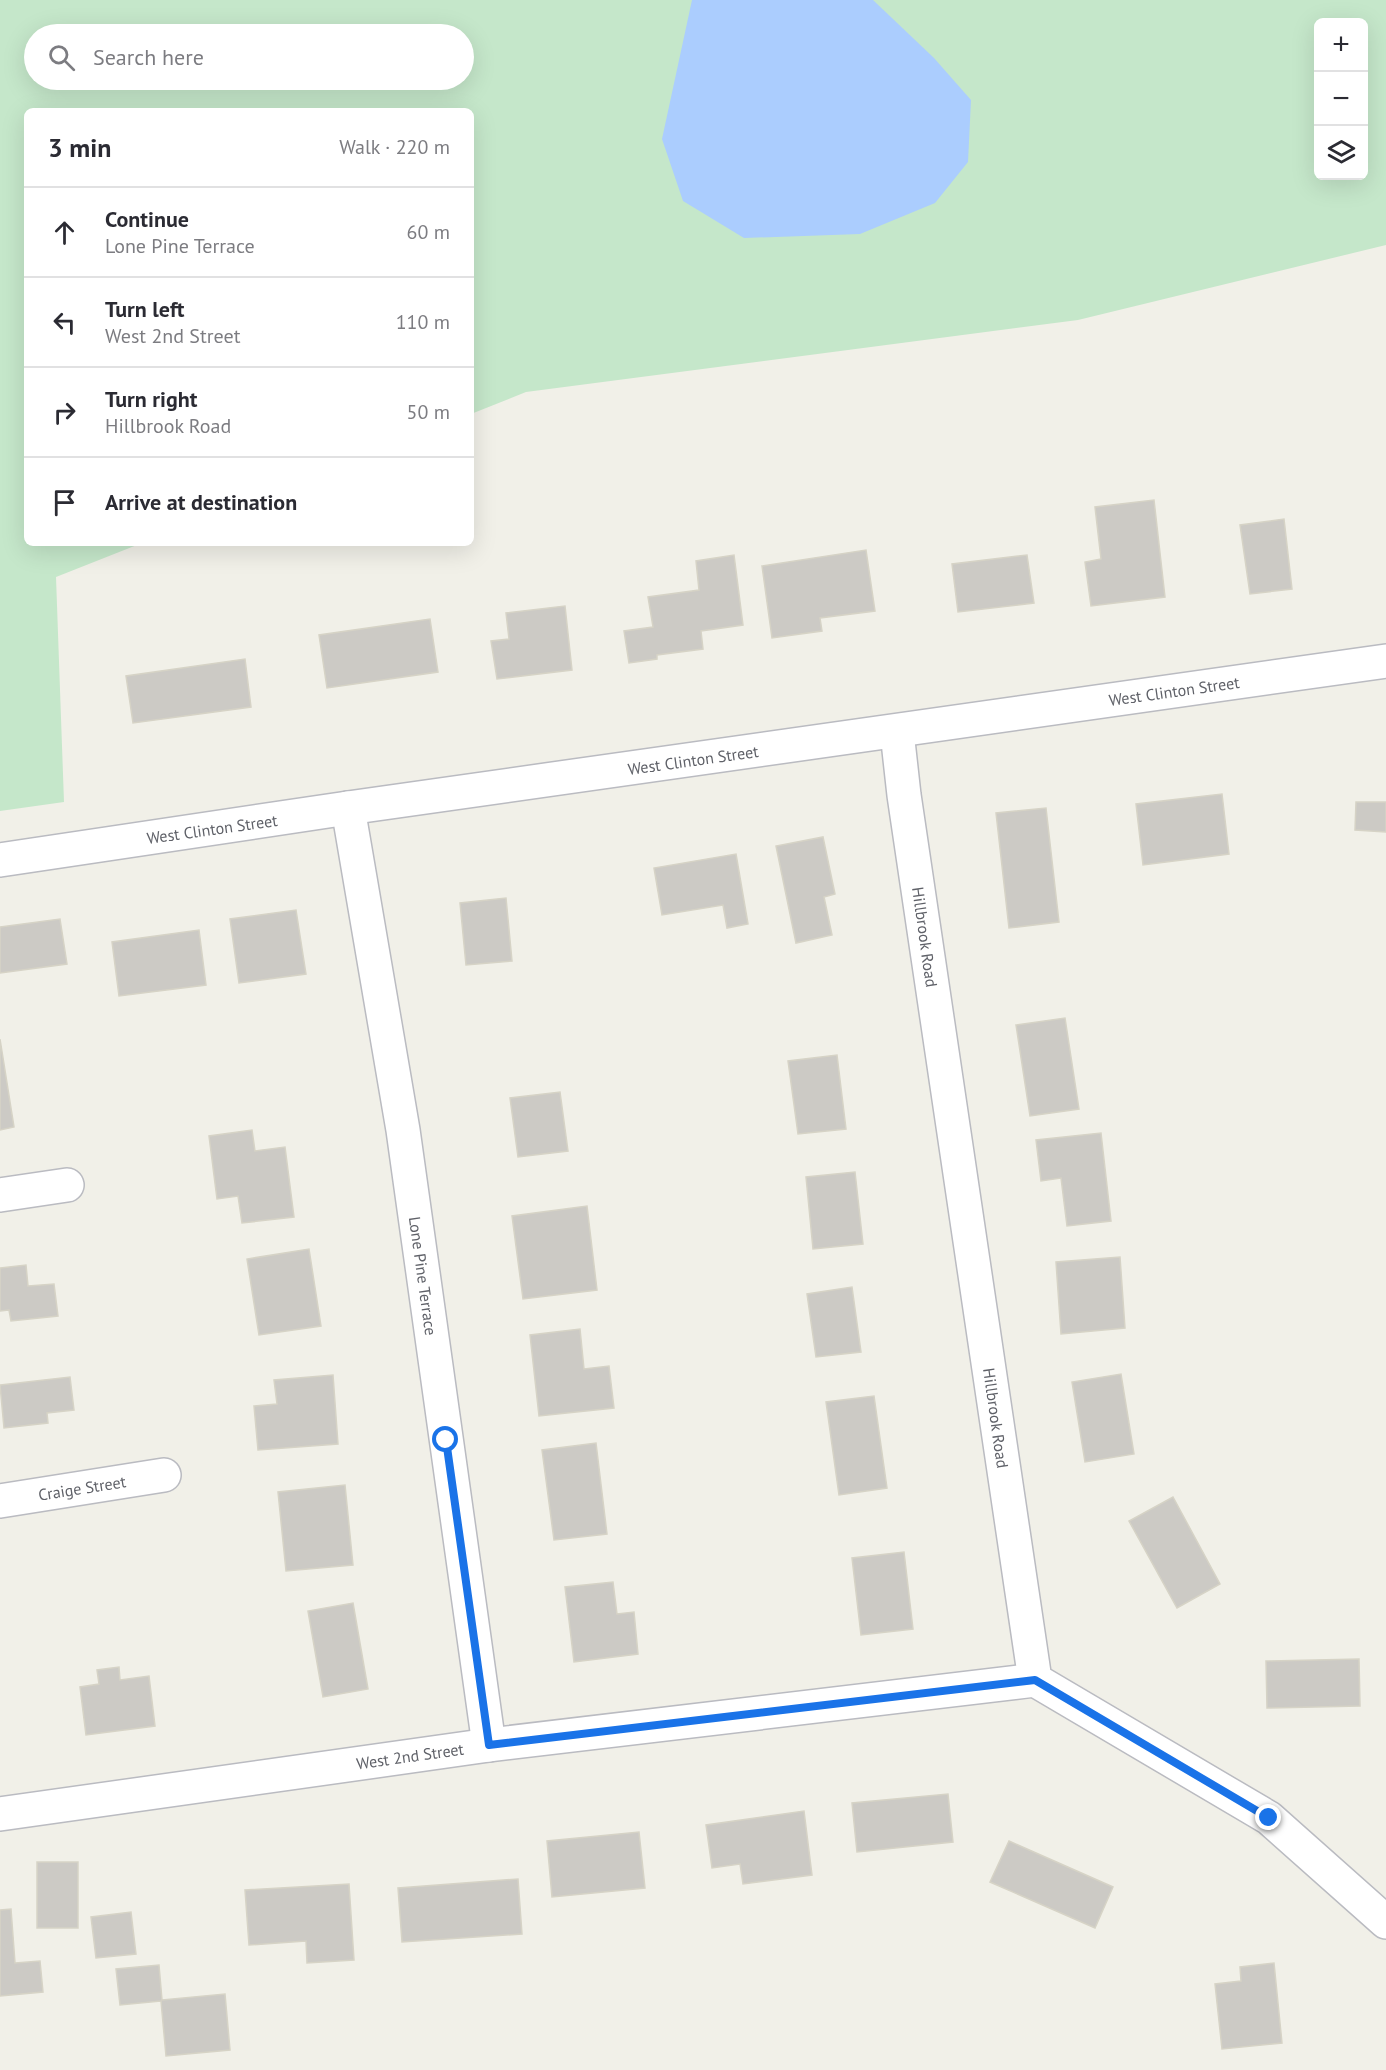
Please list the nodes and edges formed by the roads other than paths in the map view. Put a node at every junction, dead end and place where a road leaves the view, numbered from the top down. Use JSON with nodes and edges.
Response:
{"nodes":[{"id":1,"x":1386,"y":661,"type":"edge"},
{"id":2,"x":897,"y":732,"type":"junction"},
{"id":3,"x":348,"y":808,"type":"junction"},
{"id":4,"x":0,"y":860,"type":"edge"},
{"id":5,"x":68,"y":1185,"type":"dead end"},
{"id":6,"x":0,"y":1195,"type":"edge"},
{"id":7,"x":164,"y":1475,"type":"dead end"},
{"id":8,"x":0,"y":1501,"type":"edge"},
{"id":9,"x":1035,"y":1680,"type":"junction"},
{"id":10,"x":489,"y":1745,"type":"junction"},
{"id":11,"x":0,"y":1814,"type":"edge"},
{"id":12,"x":1386,"y":1922,"type":"edge"}],
"edges":[{"from":1,"to":2,"type":"street","name":"West Clinton Street"},
{"from":2,"to":3,"type":"street","name":"West Clinton Street"},
{"from":2,"to":9,"type":"street","name":"Hillbrook Road"},
{"from":3,"to":4,"type":"street","name":"West Clinton Street"},
{"from":3,"to":10,"type":"street","name":"Lone Pine Terrace"},
{"from":5,"to":6,"type":"street"},
{"from":7,"to":8,"type":"street","name":"Craige Street"},
{"from":9,"to":10,"type":"street","name":"West 2nd Street"},
{"from":9,"to":12,"type":"street"},
{"from":10,"to":11,"type":"street","name":"West 2nd Street"}]}
